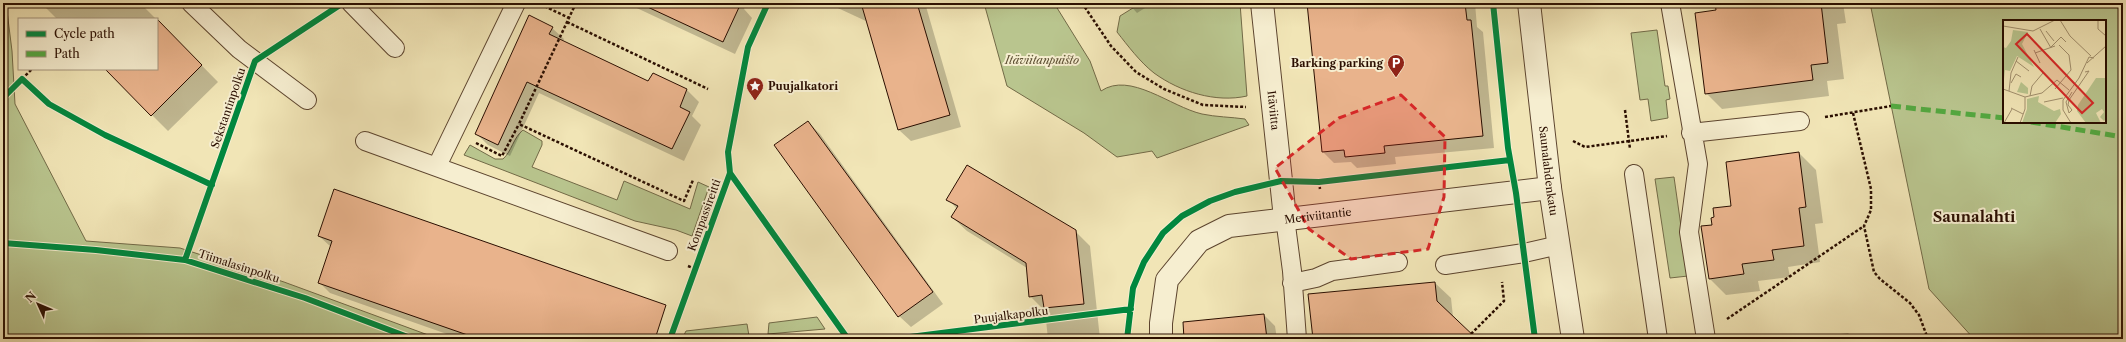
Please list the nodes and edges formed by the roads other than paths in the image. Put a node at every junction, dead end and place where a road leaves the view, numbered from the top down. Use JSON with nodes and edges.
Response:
{"nodes":[{"id":1,"x":191,"y":3,"type":"edge"},
{"id":2,"x":351,"y":3,"type":"edge"},
{"id":3,"x":516,"y":3,"type":"edge"},
{"id":4,"x":1262,"y":3,"type":"edge"},
{"id":5,"x":1530,"y":3,"type":"edge"},
{"id":6,"x":1670,"y":3,"type":"edge"},
{"id":7,"x":395,"y":48,"type":"dead end"},
{"id":8,"x":307,"y":100,"type":"dead end"},
{"id":9,"x":1800,"y":121,"type":"road end"},
{"id":10,"x":1691,"y":133,"type":"junction"},
{"id":11,"x":365,"y":141,"type":"dead end"},
{"id":12,"x":437,"y":166,"type":"junction"},
{"id":13,"x":1634,"y":174,"type":"road end"},
{"id":14,"x":1550,"y":188,"type":"junction"},
{"id":15,"x":1284,"y":218,"type":"junction"},
{"id":16,"x":1559,"y":245,"type":"junction"},
{"id":17,"x":668,"y":251,"type":"dead end"},
{"id":18,"x":1398,"y":262,"type":"dead end"},
{"id":19,"x":1445,"y":265,"type":"dead end"},
{"id":20,"x":1292,"y":283,"type":"junction"},
{"id":21,"x":1706,"y":337,"type":"edge"},
{"id":22,"x":1162,"y":339,"type":"edge"},
{"id":23,"x":1297,"y":339,"type":"edge"},
{"id":24,"x":1572,"y":339,"type":"edge"},
{"id":25,"x":1658,"y":339,"type":"edge"}],
"edges":[{"from":1,"to":8,"type":"lane"},
{"from":2,"to":7,"type":"lane"},
{"from":3,"to":12,"type":"lane"},
{"from":4,"to":15,"type":"street","name":"Itäviitta"},
{"from":5,"to":14,"type":"street","name":"Saunalahdenkatu"},
{"from":6,"to":10,"type":"lane"},
{"from":9,"to":10,"type":"lane"},
{"from":10,"to":21,"type":"lane"},
{"from":11,"to":12,"type":"lane"},
{"from":12,"to":17,"type":"lane"},
{"from":13,"to":25,"type":"lane"},
{"from":14,"to":15,"type":"street","name":"Meriviitantie"},
{"from":14,"to":16,"type":"street","name":"Saunalahdenkatu"},
{"from":15,"to":20,"type":"lane"},
{"from":15,"to":22,"type":"street","name":"Meriviitantie"},
{"from":16,"to":19,"type":"lane"},
{"from":16,"to":24,"type":"street","name":"Saunalahdenkatu"},
{"from":18,"to":20,"type":"lane"},
{"from":20,"to":23,"type":"lane"}]}
